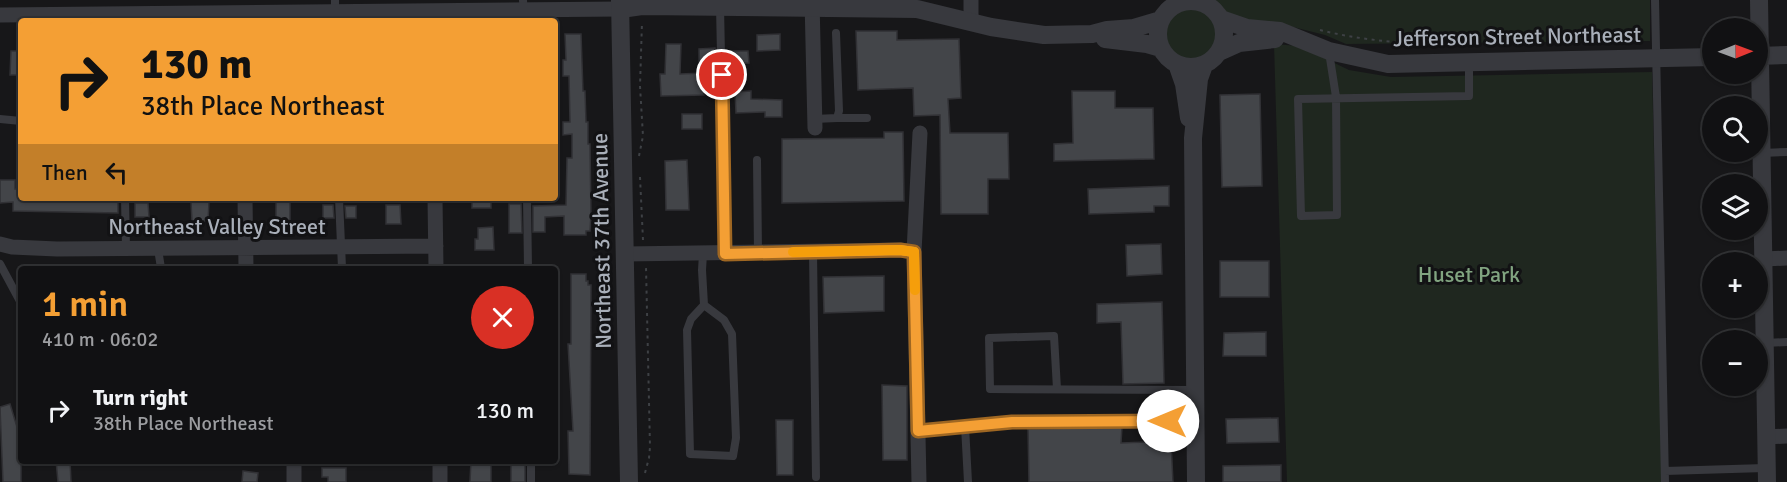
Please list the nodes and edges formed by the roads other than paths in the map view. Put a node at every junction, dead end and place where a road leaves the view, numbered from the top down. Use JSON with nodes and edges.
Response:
{"nodes":[{"id":1,"x":971,"y":0,"type":"edge"},
{"id":2,"x":1655,"y":0,"type":"edge"},
{"id":3,"x":1759,"y":0,"type":"edge"},
{"id":4,"x":1203,"y":1,"type":"edge"},
{"id":5,"x":1178,"y":2,"type":"edge"},
{"id":6,"x":812,"y":3,"type":"edge"},
{"id":7,"x":620,"y":4,"type":"edge"},
{"id":8,"x":720,"y":4,"type":"edge"},
{"id":9,"x":431,"y":10,"type":"edge"},
{"id":10,"x":524,"y":10,"type":"edge"},
{"id":11,"x":240,"y":11,"type":"edge"},
{"id":12,"x":335,"y":11,"type":"edge"},
{"id":13,"x":0,"y":15,"type":"edge"},
{"id":14,"x":121,"y":17,"type":"edge"},
{"id":15,"x":1759,"y":18,"type":"edge"},
{"id":16,"x":1221,"y":19,"type":"junction"},
{"id":17,"x":1161,"y":20,"type":"junction"},
{"id":18,"x":971,"y":22,"type":"junction"},
{"id":19,"x":836,"y":33,"type":"dead end"},
{"id":20,"x":1092,"y":34,"type":"junction"},
{"id":21,"x":1289,"y":36,"type":"junction"},
{"id":22,"x":1161,"y":48,"type":"junction"},
{"id":23,"x":1329,"y":51,"type":"junction"},
{"id":24,"x":1219,"y":52,"type":"junction"},
{"id":25,"x":1787,"y":55,"type":"edge"},
{"id":26,"x":1768,"y":56,"type":"edge"},
{"id":27,"x":1702,"y":57,"type":"edge"},
{"id":28,"x":1656,"y":58,"type":"junction"},
{"id":29,"x":1469,"y":63,"type":"junction"},
{"id":30,"x":1177,"y":64,"type":"junction"},
{"id":31,"x":1204,"y":65,"type":"junction"},
{"id":32,"x":1336,"y":97,"type":"junction"},
{"id":33,"x":837,"y":118,"type":"junction"},
{"id":34,"x":867,"y":118,"type":"dead end"},
{"id":35,"x":0,"y":119,"type":"edge"},
{"id":36,"x":18,"y":121,"type":"edge"},
{"id":37,"x":814,"y":123,"type":"joint"},
{"id":38,"x":920,"y":133,"type":"dead end"},
{"id":39,"x":1193,"y":138,"type":"junction"},
{"id":40,"x":1787,"y":152,"type":"edge"},
{"id":41,"x":1768,"y":153,"type":"edge"},
{"id":42,"x":757,"y":160,"type":"dead end"},
{"id":43,"x":1762,"y":162,"type":"edge"},
{"id":44,"x":125,"y":201,"type":"edge"},
{"id":45,"x":245,"y":201,"type":"edge"},
{"id":46,"x":339,"y":201,"type":"edge"},
{"id":47,"x":435,"y":201,"type":"edge"},
{"id":48,"x":527,"y":201,"type":"edge"},
{"id":49,"x":0,"y":244,"type":"edge"},
{"id":50,"x":436,"y":246,"type":"junction"},
{"id":51,"x":340,"y":247,"type":"junction"},
{"id":52,"x":246,"y":248,"type":"junction"},
{"id":53,"x":126,"y":249,"type":"junction"},
{"id":54,"x":158,"y":249,"type":"junction"},
{"id":55,"x":813,"y":252,"type":"junction"},
{"id":56,"x":914,"y":252,"type":"junction"},
{"id":57,"x":1764,"y":252,"type":"edge"},
{"id":58,"x":758,"y":253,"type":"junction"},
{"id":59,"x":625,"y":254,"type":"junction"},
{"id":60,"x":703,"y":254,"type":"junction"},
{"id":61,"x":725,"y":254,"type":"junction"},
{"id":62,"x":1787,"y":258,"type":"edge"},
{"id":63,"x":1768,"y":259,"type":"edge"},
{"id":64,"x":0,"y":264,"type":"edge"},
{"id":65,"x":161,"y":266,"type":"edge"},
{"id":66,"x":246,"y":266,"type":"edge"},
{"id":67,"x":342,"y":266,"type":"edge"},
{"id":68,"x":436,"y":266,"type":"edge"},
{"id":69,"x":528,"y":266,"type":"edge"},
{"id":70,"x":18,"y":297,"type":"edge"},
{"id":71,"x":704,"y":305,"type":"junction"},
{"id":72,"x":1787,"y":342,"type":"edge"},
{"id":73,"x":1768,"y":343,"type":"edge"},
{"id":74,"x":1057,"y":389,"type":"junction"},
{"id":75,"x":1195,"y":390,"type":"junction"},
{"id":76,"x":1767,"y":396,"type":"edge"},
{"id":77,"x":1195,"y":420,"type":"junction"},
{"id":78,"x":965,"y":426,"type":"junction"},
{"id":79,"x":918,"y":431,"type":"junction"},
{"id":80,"x":1787,"y":436,"type":"edge"},
{"id":81,"x":1767,"y":437,"type":"junction"},
{"id":82,"x":294,"y":464,"type":"edge"},
{"id":83,"x":440,"y":464,"type":"edge"},
{"id":84,"x":531,"y":464,"type":"edge"},
{"id":85,"x":1665,"y":471,"type":"junction"},
{"id":86,"x":1767,"y":475,"type":"edge"},
{"id":87,"x":816,"y":477,"type":"dead end"},
{"id":88,"x":637,"y":478,"type":"edge"},
{"id":89,"x":294,"y":482,"type":"edge"},
{"id":90,"x":440,"y":482,"type":"edge"},
{"id":91,"x":531,"y":482,"type":"edge"},
{"id":92,"x":919,"y":482,"type":"edge"},
{"id":93,"x":968,"y":482,"type":"edge"},
{"id":94,"x":1196,"y":482,"type":"edge"},
{"id":95,"x":1665,"y":482,"type":"edge"}],
"edges":[{"from":1,"to":18,"type":"street"},
{"from":2,"to":28,"type":"lane"},
{"from":3,"to":15,"type":"street"},
{"from":4,"to":5,"type":"street"},
{"from":4,"to":16,"type":"street"},
{"from":5,"to":17,"type":"street"},
{"from":6,"to":8,"type":"street"},
{"from":6,"to":18,"type":"street"},
{"from":6,"to":37,"type":"street"},
{"from":7,"to":8,"type":"street"},
{"from":7,"to":10,"type":"street"},
{"from":7,"to":59,"type":"street","name":"Northeast 37th Avenue"},
{"from":8,"to":61,"type":"lane"},
{"from":9,"to":10,"type":"street"},
{"from":9,"to":12,"type":"street"},
{"from":11,"to":12,"type":"street"},
{"from":11,"to":14,"type":"street"},
{"from":13,"to":14,"type":"street"},
{"from":16,"to":21,"type":"street","name":"Jefferson Street Northeast"},
{"from":16,"to":24,"type":"street"},
{"from":17,"to":20,"type":"street"},
{"from":17,"to":22,"type":"street"},
{"from":18,"to":20,"type":"street"},
{"from":19,"to":33,"type":"lane"},
{"from":20,"to":22,"type":"street"},
{"from":21,"to":23,"type":"street","name":"Jefferson Street Northeast"},
{"from":21,"to":24,"type":"street","name":"Jefferson Street Northeast"},
{"from":22,"to":30,"type":"street"},
{"from":23,"to":29,"type":"street","name":"Jefferson Street Northeast"},
{"from":23,"to":32,"type":"lane"},
{"from":24,"to":31,"type":"street"},
{"from":25,"to":26,"type":"street"},
{"from":27,"to":28,"type":"street","name":"Jefferson Street Northeast"},
{"from":28,"to":29,"type":"street","name":"Jefferson Street Northeast"},
{"from":28,"to":85,"type":"lane"},
{"from":29,"to":32,"type":"lane"},
{"from":30,"to":31,"type":"street"},
{"from":30,"to":39,"type":"street"},
{"from":31,"to":39,"type":"street"},
{"from":32,"to":32,"type":"lane"},
{"from":33,"to":34,"type":"lane"},
{"from":33,"to":37,"type":"lane"},
{"from":35,"to":36,"type":"lane"},
{"from":38,"to":56,"type":"street"},
{"from":39,"to":75,"type":"street"},
{"from":40,"to":41,"type":"lane"},
{"from":42,"to":58,"type":"lane"},
{"from":43,"to":57,"type":"street"},
{"from":44,"to":53,"type":"lane"},
{"from":45,"to":52,"type":"street"},
{"from":46,"to":51,"type":"lane"},
{"from":47,"to":50,"type":"street"},
{"from":48,"to":69,"type":"lane"},
{"from":49,"to":53,"type":"street","name":"Northeast Valley Street"},
{"from":50,"to":51,"type":"street","name":"Northeast Valley Street"},
{"from":50,"to":68,"type":"street"},
{"from":51,"to":52,"type":"street","name":"Northeast Valley Street"},
{"from":51,"to":67,"type":"lane"},
{"from":52,"to":54,"type":"street","name":"Northeast Valley Street"},
{"from":52,"to":66,"type":"street"},
{"from":53,"to":54,"type":"street","name":"Northeast Valley Street"},
{"from":54,"to":65,"type":"lane"},
{"from":55,"to":56,"type":"street"},
{"from":55,"to":58,"type":"street"},
{"from":55,"to":87,"type":"lane"},
{"from":56,"to":79,"type":"street"},
{"from":58,"to":61,"type":"street"},
{"from":59,"to":60,"type":"street"},
{"from":59,"to":88,"type":"street","name":"Northeast 37th Avenue"},
{"from":60,"to":61,"type":"street"},
{"from":60,"to":71,"type":"lane"},
{"from":62,"to":63,"type":"street"},
{"from":64,"to":70,"type":"lane"},
{"from":71,"to":71,"type":"lane"},
{"from":72,"to":73,"type":"lane"},
{"from":74,"to":74,"type":"lane"},
{"from":74,"to":75,"type":"lane"},
{"from":75,"to":77,"type":"street"},
{"from":76,"to":81,"type":"street"},
{"from":77,"to":78,"type":"lane"},
{"from":77,"to":94,"type":"street"},
{"from":78,"to":79,"type":"lane"},
{"from":78,"to":93,"type":"lane"},
{"from":79,"to":92,"type":"street"},
{"from":80,"to":81,"type":"street"},
{"from":81,"to":86,"type":"street"},
{"from":82,"to":89,"type":"street"},
{"from":83,"to":90,"type":"street"},
{"from":84,"to":91,"type":"lane"},
{"from":85,"to":86,"type":"lane"},
{"from":85,"to":95,"type":"lane"}]}
